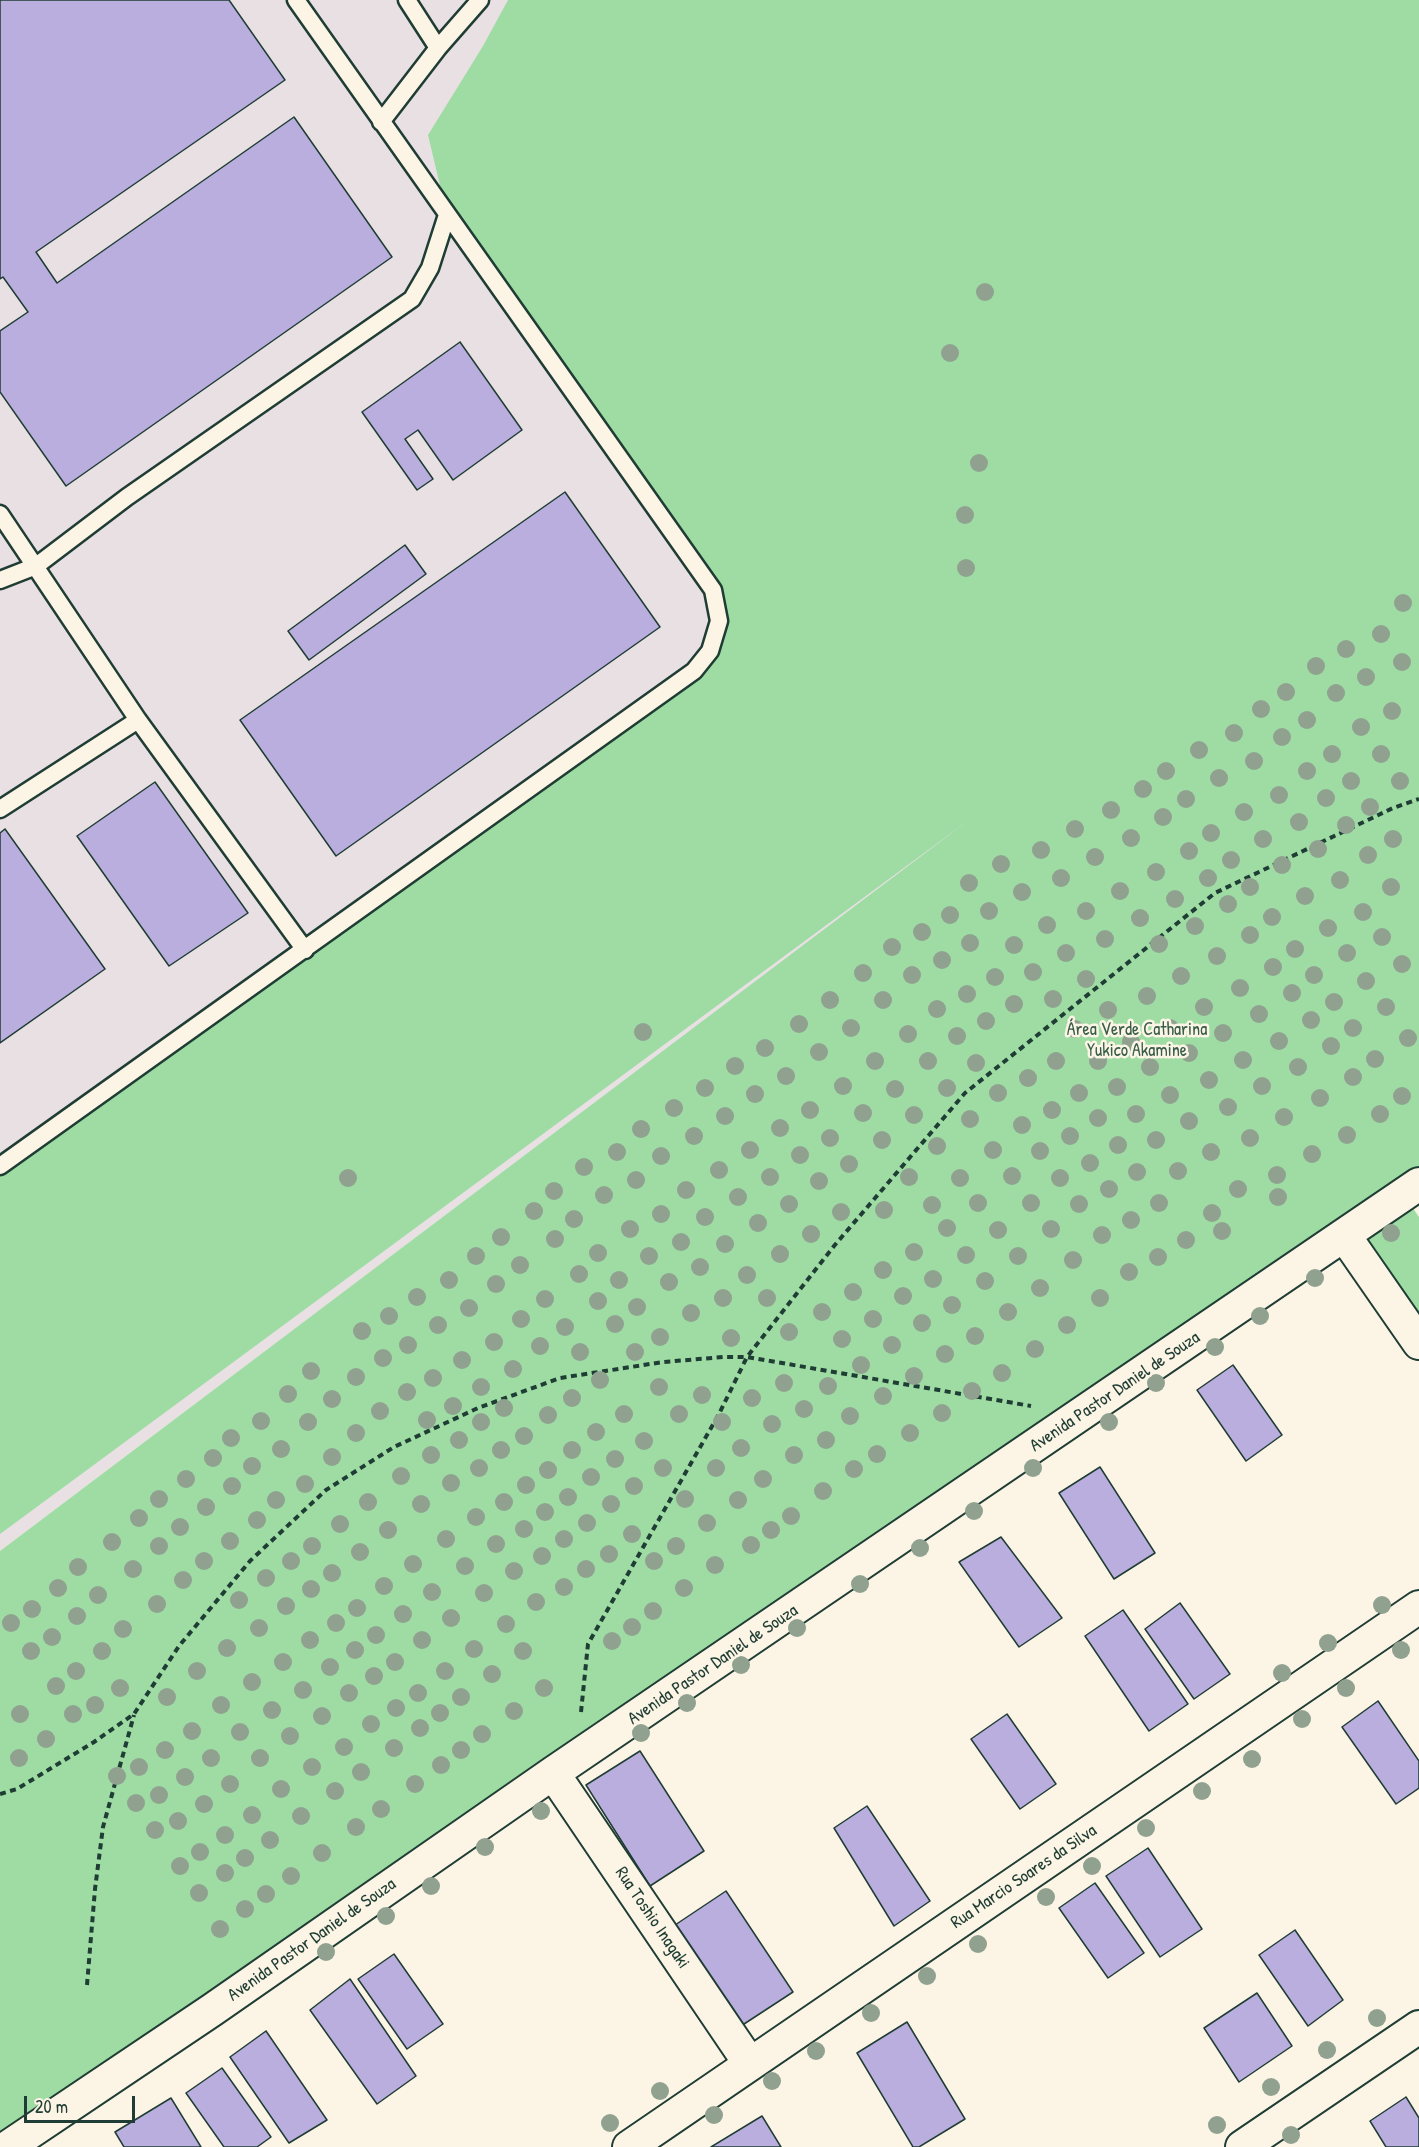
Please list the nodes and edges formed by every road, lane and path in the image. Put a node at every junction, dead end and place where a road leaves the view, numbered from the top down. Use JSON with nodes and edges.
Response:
{"nodes":[{"id":1,"x":296,"y":0,"type":"edge"},
{"id":2,"x":406,"y":0,"type":"edge"},
{"id":3,"x":480,"y":0,"type":"edge"},
{"id":4,"x":438,"y":48,"type":"junction"},
{"id":5,"x":381,"y":122,"type":"junction"},
{"id":6,"x":447,"y":216,"type":"junction"},
{"id":7,"x":0,"y":514,"type":"edge"},
{"id":8,"x":36,"y":566,"type":"junction"},
{"id":9,"x":0,"y":580,"type":"edge"},
{"id":10,"x":138,"y":720,"type":"junction"},
{"id":11,"x":1419,"y":799,"type":"edge"},
{"id":12,"x":0,"y":809,"type":"edge"},
{"id":13,"x":305,"y":950,"type":"junction"},
{"id":14,"x":0,"y":1166,"type":"edge"},
{"id":15,"x":1414,"y":1199,"type":"edge"},
{"id":16,"x":1344,"y":1235,"type":"junction"},
{"id":17,"x":1419,"y":1343,"type":"edge"},
{"id":18,"x":747,"y":1357,"type":"junction"},
{"id":19,"x":1080,"y":1415,"type":"junction"},
{"id":20,"x":1419,"y":1607,"type":"edge"},
{"id":21,"x":134,"y":1714,"type":"junction"},
{"id":22,"x":564,"y":1765,"type":"junction"},
{"id":23,"x":0,"y":1794,"type":"edge"},
{"id":24,"x":87,"y":1985,"type":"dead end"},
{"id":25,"x":1419,"y":2027,"type":"edge"},
{"id":26,"x":750,"y":2064,"type":"junction"},
{"id":27,"x":8,"y":2147,"type":"edge"},
{"id":28,"x":628,"y":2147,"type":"edge"},
{"id":29,"x":1242,"y":2147,"type":"edge"}],
"edges":[{"from":1,"to":5,"type":"lane"},
{"from":2,"to":4,"type":"lane"},
{"from":3,"to":4,"type":"lane"},
{"from":4,"to":5,"type":"lane"},
{"from":5,"to":6,"type":"lane"},
{"from":6,"to":8,"type":"lane"},
{"from":6,"to":13,"type":"lane"},
{"from":7,"to":8,"type":"lane"},
{"from":8,"to":9,"type":"lane"},
{"from":8,"to":10,"type":"lane"},
{"from":10,"to":12,"type":"lane"},
{"from":10,"to":13,"type":"lane"},
{"from":11,"to":18,"type":"path"},
{"from":13,"to":14,"type":"lane"},
{"from":15,"to":16,"type":"street","name":"Avenida Pastor Daniel de Souza"},
{"from":16,"to":17,"type":"street"},
{"from":16,"to":19,"type":"street","name":"Avenida Pastor Daniel de Souza"},
{"from":18,"to":19,"type":"path"},
{"from":18,"to":21,"type":"path"},
{"from":18,"to":22,"type":"path"},
{"from":19,"to":22,"type":"street","name":"Avenida Pastor Daniel de Souza"},
{"from":20,"to":26,"type":"street","name":"Rua Marcio Soares da Silva"},
{"from":21,"to":23,"type":"path"},
{"from":21,"to":24,"type":"path"},
{"from":22,"to":26,"type":"street","name":"Rua Toshio Inagaki"},
{"from":22,"to":27,"type":"street","name":"Avenida Pastor Daniel de Souza"},
{"from":25,"to":29,"type":"street"},
{"from":26,"to":28,"type":"street","name":"Rua Marcio Soares da Silva"}]}
